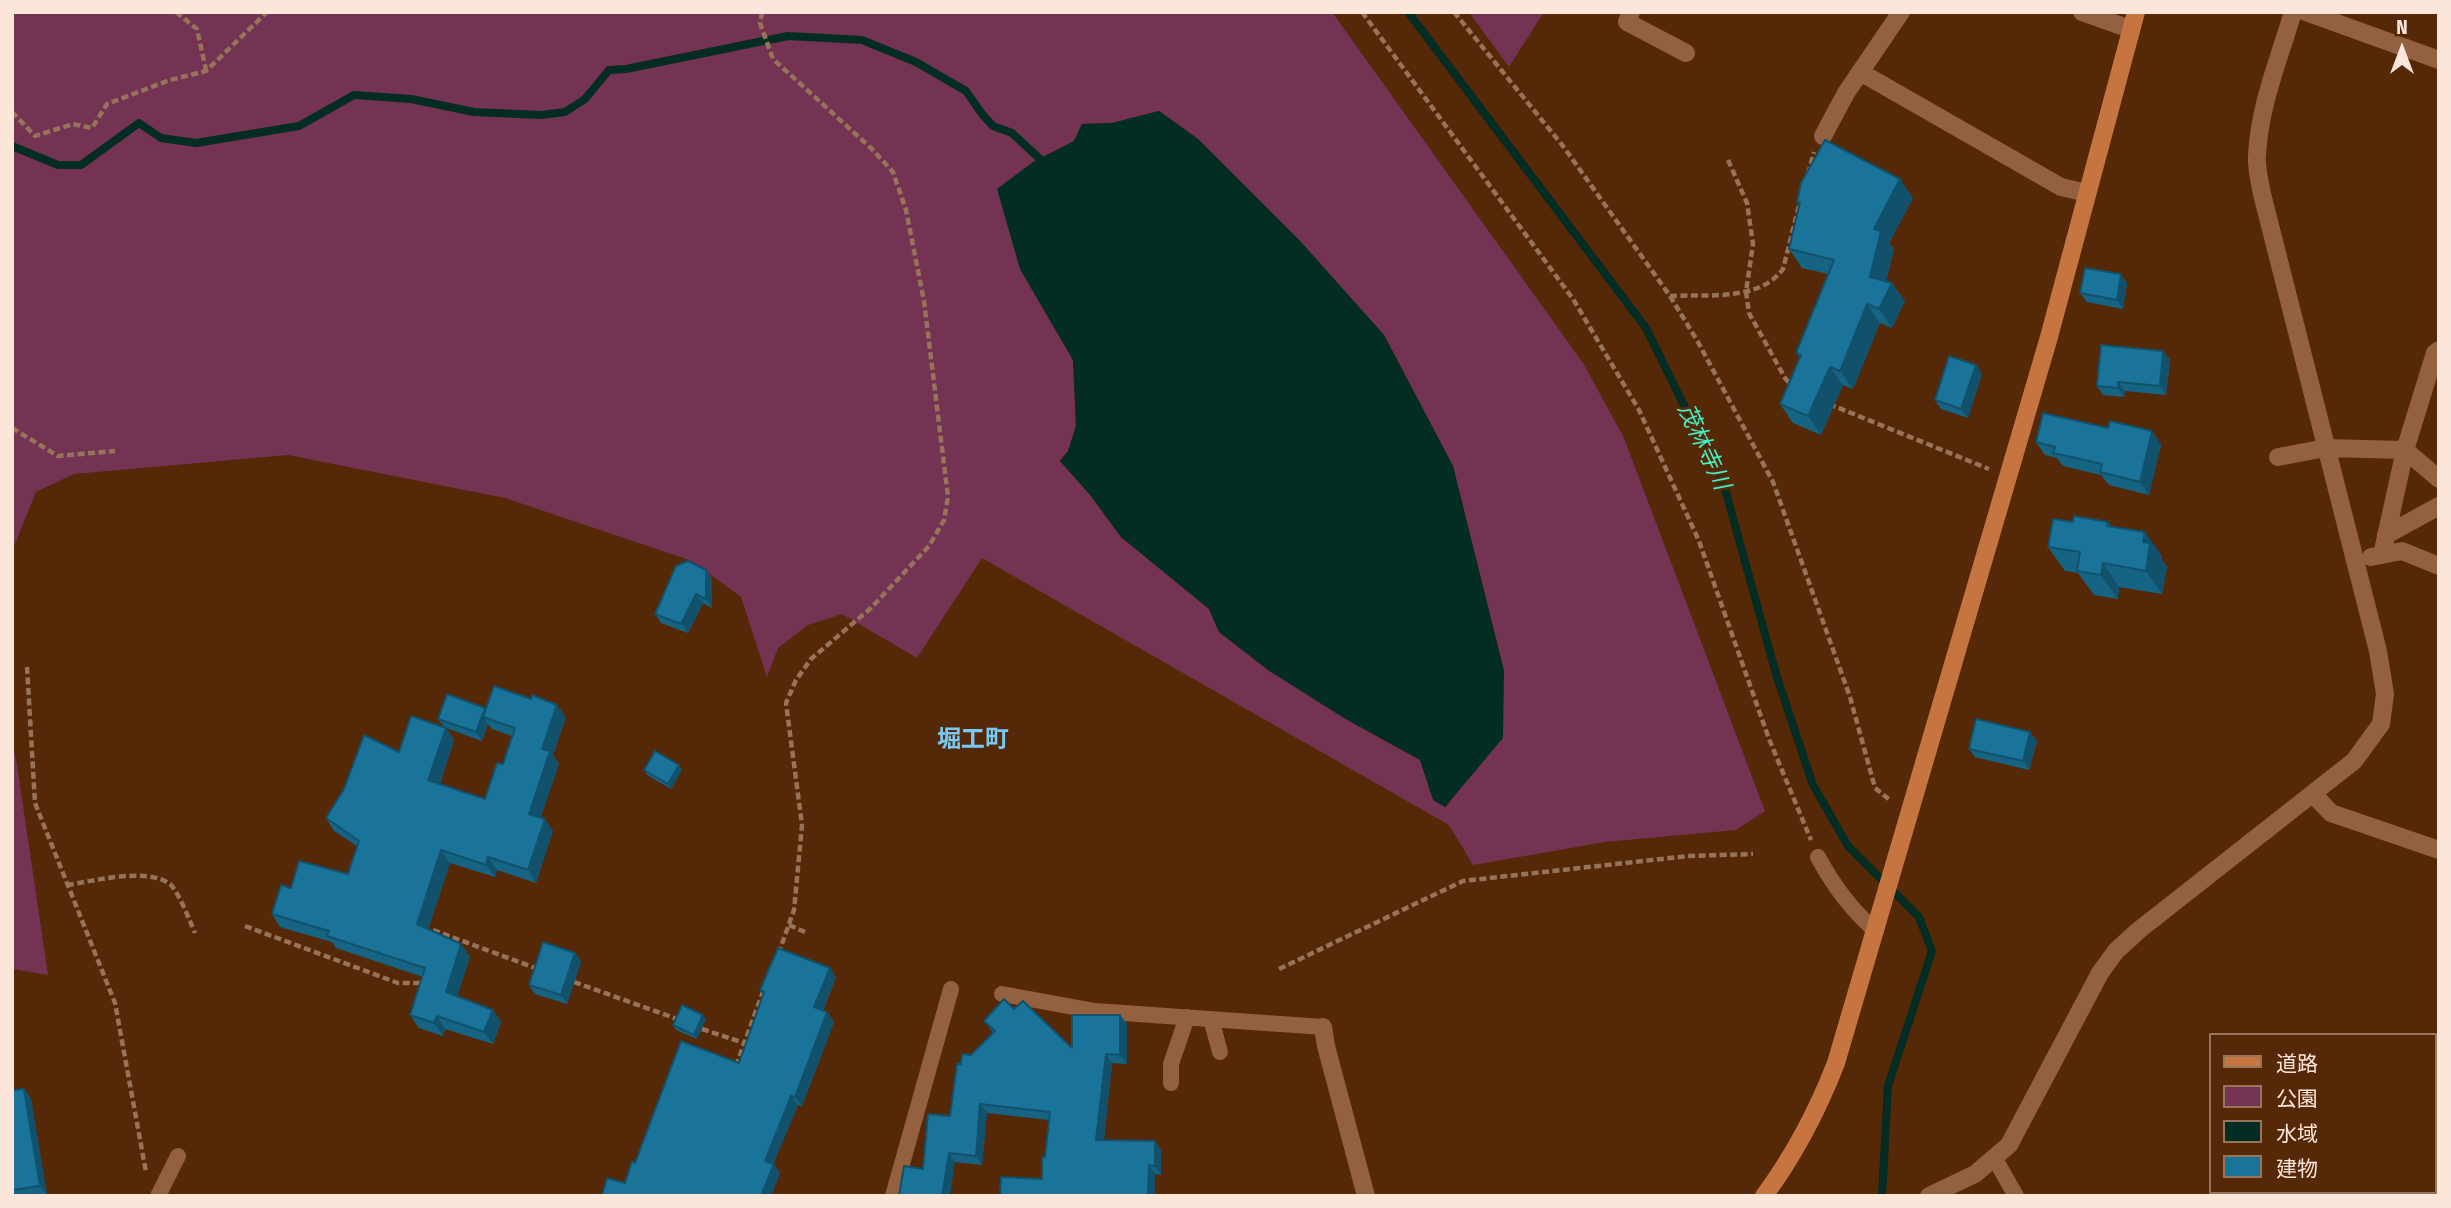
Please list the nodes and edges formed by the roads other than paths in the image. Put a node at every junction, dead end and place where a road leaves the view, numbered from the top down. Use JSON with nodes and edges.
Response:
{"nodes":[{"id":1,"x":1631,"y":12,"type":"edge"},
{"id":2,"x":1900,"y":12,"type":"edge"},
{"id":3,"x":2082,"y":12,"type":"edge"},
{"id":4,"x":2293,"y":12,"type":"edge"},
{"id":5,"x":2306,"y":12,"type":"edge"},
{"id":6,"x":2133,"y":21,"type":"edge"},
{"id":7,"x":1686,"y":53,"type":"dead end"},
{"id":8,"x":2439,"y":60,"type":"edge"},
{"id":9,"x":1860,"y":72,"type":"junction"},
{"id":10,"x":1823,"y":136,"type":"road end"},
{"id":11,"x":2087,"y":193,"type":"junction"},
{"id":12,"x":2439,"y":349,"type":"edge"},
{"id":13,"x":2326,"y":448,"type":"junction"},
{"id":14,"x":2405,"y":450,"type":"junction"},
{"id":15,"x":2278,"y":457,"type":"dead end"},
{"id":16,"x":2439,"y":479,"type":"edge"},
{"id":17,"x":2439,"y":506,"type":"edge"},
{"id":18,"x":2386,"y":535,"type":"junction"},
{"id":19,"x":2382,"y":555,"type":"junction"},
{"id":20,"x":2357,"y":560,"type":"junction"},
{"id":21,"x":2439,"y":566,"type":"edge"},
{"id":22,"x":2314,"y":795,"type":"junction"},
{"id":23,"x":2439,"y":850,"type":"edge"},
{"id":24,"x":1818,"y":856,"type":"road end"},
{"id":25,"x":1876,"y":931,"type":"junction"},
{"id":26,"x":951,"y":989,"type":"dead end"},
{"id":27,"x":1002,"y":994,"type":"dead end"},
{"id":28,"x":1187,"y":1017,"type":"junction"},
{"id":29,"x":1211,"y":1019,"type":"junction"},
{"id":30,"x":1323,"y":1027,"type":"joint"},
{"id":31,"x":1220,"y":1052,"type":"dead end"},
{"id":32,"x":1171,"y":1083,"type":"dead end"},
{"id":33,"x":178,"y":1156,"type":"dead end"},
{"id":34,"x":1995,"y":1158,"type":"junction"},
{"id":35,"x":158,"y":1196,"type":"edge"},
{"id":36,"x":893,"y":1196,"type":"edge"},
{"id":37,"x":1366,"y":1196,"type":"edge"},
{"id":38,"x":1764,"y":1196,"type":"edge"},
{"id":39,"x":1929,"y":1196,"type":"edge"},
{"id":40,"x":2016,"y":1196,"type":"edge"}],
"edges":[{"from":1,"to":7,"type":"street"},
{"from":2,"to":9,"type":"street"},
{"from":3,"to":6,"type":"street"},
{"from":4,"to":13,"type":"street"},
{"from":5,"to":8,"type":"street"},
{"from":6,"to":11,"type":"street"},
{"from":9,"to":10,"type":"street"},
{"from":9,"to":11,"type":"street"},
{"from":11,"to":25,"type":"street"},
{"from":12,"to":14,"type":"street"},
{"from":13,"to":14,"type":"street"},
{"from":13,"to":15,"type":"street"},
{"from":13,"to":20,"type":"street"},
{"from":14,"to":16,"type":"street"},
{"from":14,"to":18,"type":"street"},
{"from":17,"to":18,"type":"street"},
{"from":18,"to":19,"type":"street"},
{"from":19,"to":20,"type":"street"},
{"from":19,"to":21,"type":"street"},
{"from":20,"to":22,"type":"street"},
{"from":22,"to":23,"type":"street"},
{"from":22,"to":34,"type":"street"},
{"from":24,"to":25,"type":"lane"},
{"from":25,"to":38,"type":"street"},
{"from":26,"to":36,"type":"lane"},
{"from":27,"to":28,"type":"lane"},
{"from":28,"to":29,"type":"lane"},
{"from":28,"to":32,"type":"lane"},
{"from":29,"to":30,"type":"lane"},
{"from":29,"to":31,"type":"lane"},
{"from":30,"to":37,"type":"street"},
{"from":33,"to":35,"type":"lane"},
{"from":34,"to":39,"type":"street"},
{"from":34,"to":40,"type":"lane"}]}
